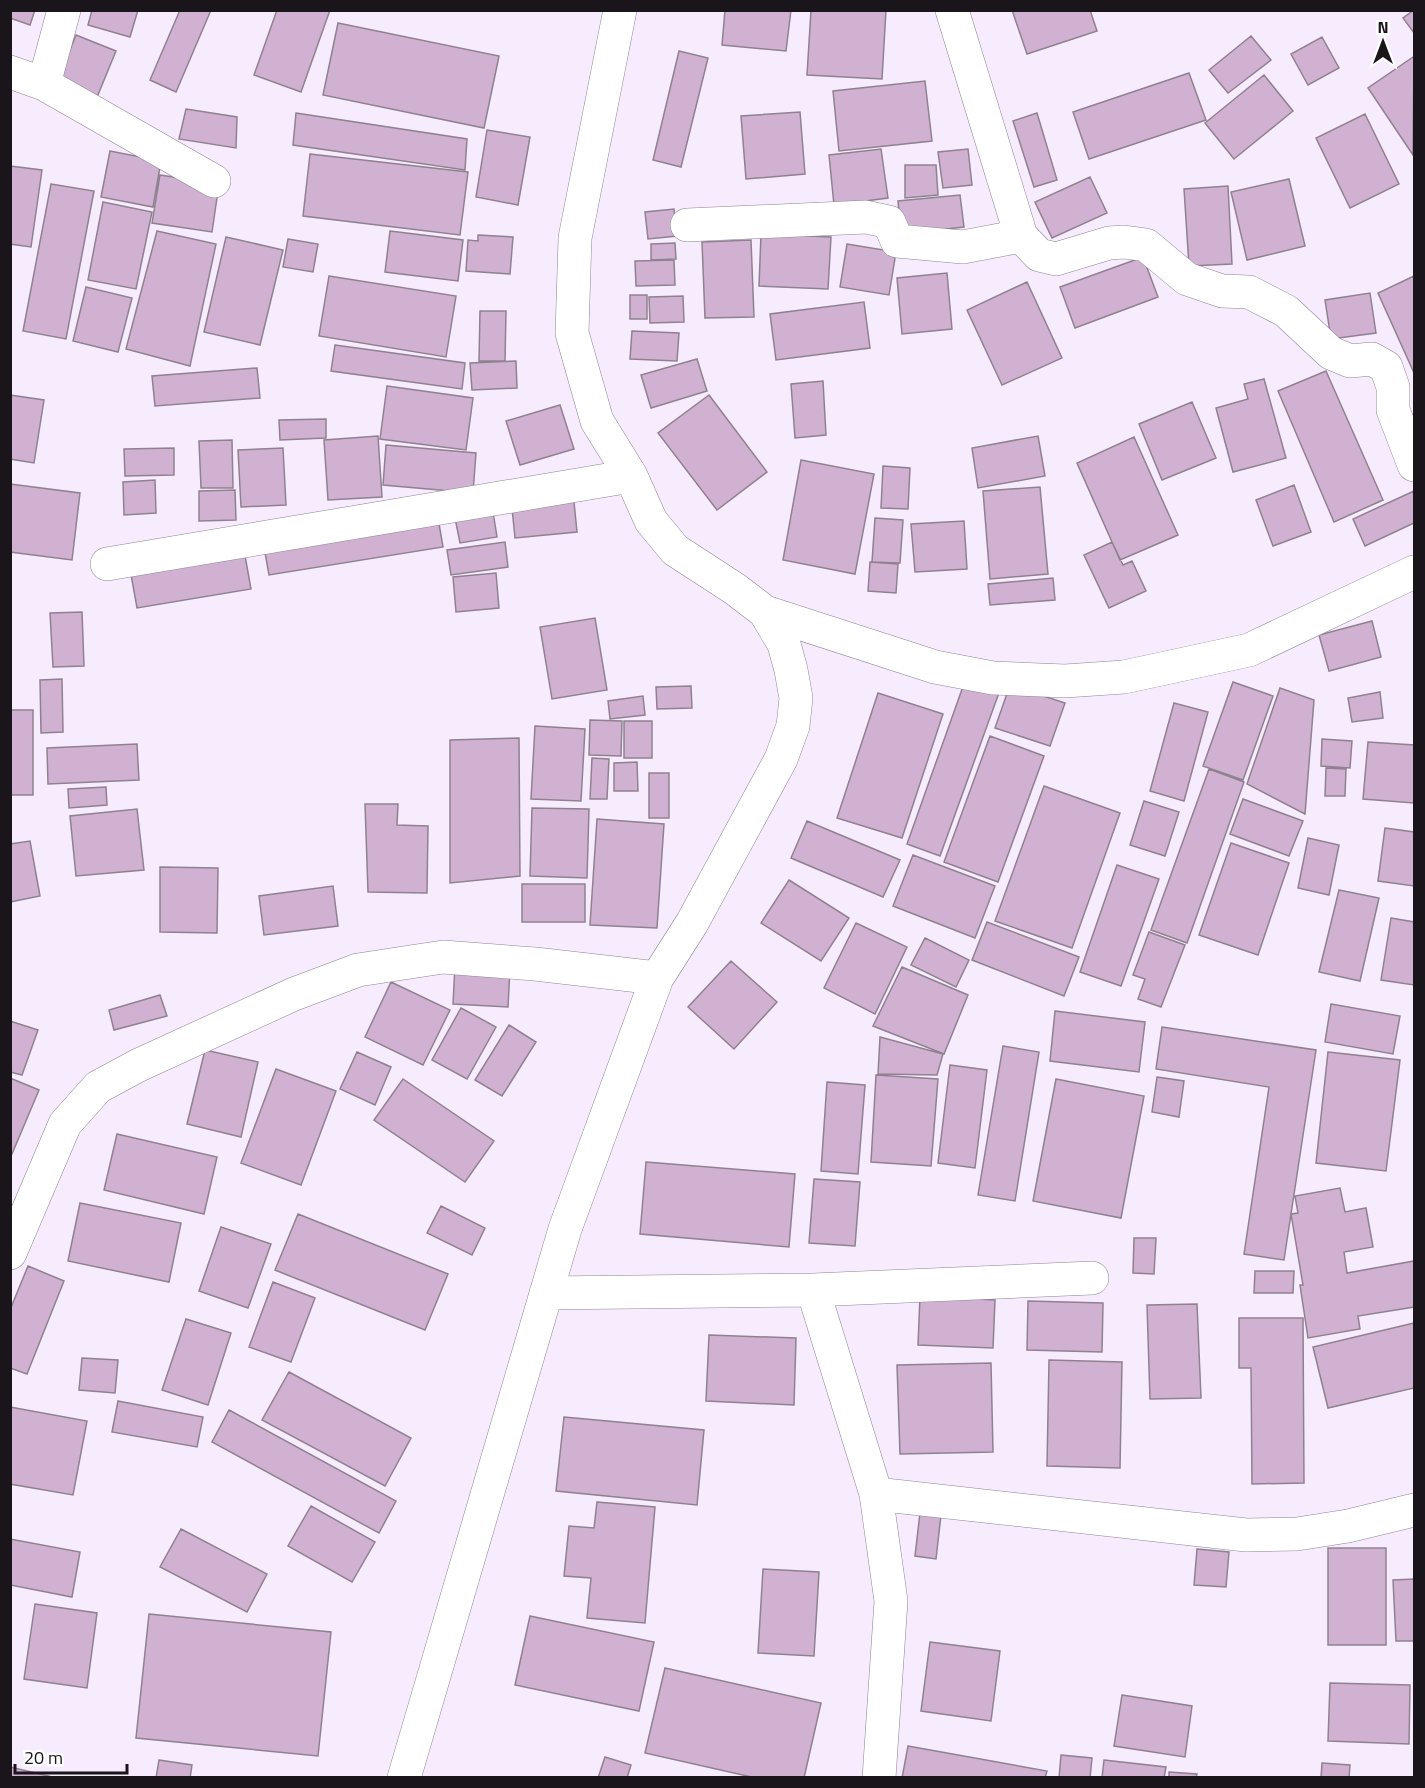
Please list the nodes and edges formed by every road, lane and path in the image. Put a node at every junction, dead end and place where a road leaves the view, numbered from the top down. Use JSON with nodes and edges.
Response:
{"nodes":[{"id":1,"x":64,"y":10,"type":"edge"},
{"id":2,"x":620,"y":10,"type":"edge"},
{"id":3,"x":952,"y":10,"type":"edge"},
{"id":4,"x":10,"y":72,"type":"edge"},
{"id":5,"x":44,"y":84,"type":"junction"},
{"id":6,"x":214,"y":181,"type":"dead end"},
{"id":7,"x":687,"y":225,"type":"dead end"},
{"id":8,"x":1021,"y":236,"type":"junction"},
{"id":9,"x":1414,"y":465,"type":"edge"},
{"id":10,"x":631,"y":476,"type":"junction"},
{"id":11,"x":107,"y":564,"type":"dead end"},
{"id":12,"x":1414,"y":572,"type":"edge"},
{"id":13,"x":765,"y":612,"type":"junction"},
{"id":14,"x":657,"y":978,"type":"junction"},
{"id":15,"x":24,"y":1190,"type":"edge"},
{"id":16,"x":10,"y":1253,"type":"edge"},
{"id":17,"x":1092,"y":1278,"type":"dead end"},
{"id":18,"x":813,"y":1290,"type":"junction"},
{"id":19,"x":546,"y":1293,"type":"junction"},
{"id":20,"x":876,"y":1494,"type":"junction"},
{"id":21,"x":1414,"y":1510,"type":"edge"},
{"id":22,"x":404,"y":1778,"type":"edge"},
{"id":23,"x":879,"y":1778,"type":"edge"}],
"edges":[{"from":1,"to":5,"type":"street"},
{"from":2,"to":10,"type":"street"},
{"from":3,"to":8,"type":"street"},
{"from":4,"to":5,"type":"street"},
{"from":5,"to":6,"type":"street"},
{"from":7,"to":8,"type":"street"},
{"from":8,"to":9,"type":"street"},
{"from":10,"to":11,"type":"street"},
{"from":10,"to":13,"type":"street"},
{"from":12,"to":13,"type":"street"},
{"from":13,"to":14,"type":"street"},
{"from":14,"to":15,"type":"street"},
{"from":14,"to":19,"type":"street"},
{"from":15,"to":16,"type":"street"},
{"from":17,"to":18,"type":"street"},
{"from":18,"to":19,"type":"street"},
{"from":18,"to":20,"type":"street"},
{"from":19,"to":22,"type":"street"},
{"from":20,"to":21,"type":"street"},
{"from":20,"to":23,"type":"street"}]}
